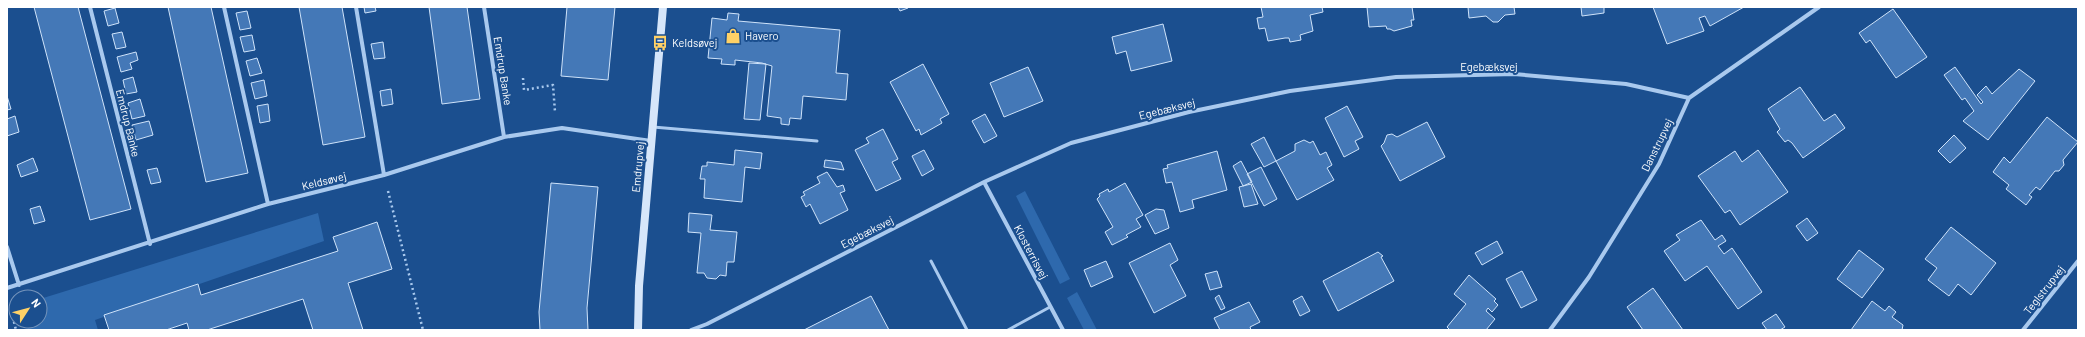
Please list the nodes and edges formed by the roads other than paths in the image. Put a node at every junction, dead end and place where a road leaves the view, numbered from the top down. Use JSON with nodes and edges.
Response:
{"nodes":[{"id":1,"x":90,"y":7,"type":"edge"},
{"id":2,"x":224,"y":7,"type":"edge"},
{"id":3,"x":356,"y":7,"type":"edge"},
{"id":4,"x":484,"y":7,"type":"edge"},
{"id":5,"x":663,"y":7,"type":"edge"},
{"id":6,"x":1819,"y":7,"type":"edge"},
{"id":7,"x":1689,"y":98,"type":"junction"},
{"id":8,"x":653,"y":127,"type":"junction"},
{"id":9,"x":504,"y":137,"type":"junction"},
{"id":10,"x":652,"y":141,"type":"junction"},
{"id":11,"x":817,"y":141,"type":"dead end"},
{"id":12,"x":384,"y":175,"type":"junction"},
{"id":13,"x":984,"y":182,"type":"junction"},
{"id":14,"x":268,"y":204,"type":"junction"},
{"id":15,"x":150,"y":244,"type":"junction"},
{"id":16,"x":7,"y":247,"type":"edge"},
{"id":17,"x":931,"y":261,"type":"dead end"},
{"id":18,"x":2078,"y":261,"type":"edge"},
{"id":19,"x":19,"y":285,"type":"junction"},
{"id":20,"x":7,"y":288,"type":"edge"},
{"id":21,"x":1050,"y":307,"type":"junction"},
{"id":22,"x":638,"y":330,"type":"edge"},
{"id":23,"x":691,"y":330,"type":"edge"},
{"id":24,"x":967,"y":330,"type":"edge"},
{"id":25,"x":1008,"y":330,"type":"edge"},
{"id":26,"x":1062,"y":330,"type":"edge"},
{"id":27,"x":1550,"y":330,"type":"edge"},
{"id":28,"x":2024,"y":330,"type":"edge"}],
"edges":[{"from":1,"to":15,"type":"street","name":"Emdrup Banke"},
{"from":2,"to":14,"type":"street"},
{"from":3,"to":12,"type":"street"},
{"from":4,"to":9,"type":"street","name":"Emdrup Banke"},
{"from":5,"to":8,"type":"street","name":"Emdrupvej"},
{"from":6,"to":7,"type":"street"},
{"from":7,"to":13,"type":"street","name":"Egebæksvej"},
{"from":7,"to":27,"type":"street","name":"Danstrupvej"},
{"from":8,"to":10,"type":"street","name":"Emdrupvej"},
{"from":8,"to":11,"type":"lane"},
{"from":9,"to":10,"type":"street","name":"Keldsøvej"},
{"from":9,"to":12,"type":"street","name":"Keldsøvej"},
{"from":10,"to":22,"type":"street","name":"Emdrupvej"},
{"from":12,"to":14,"type":"street","name":"Keldsøvej"},
{"from":13,"to":21,"type":"street","name":"Klosterrisvej"},
{"from":13,"to":23,"type":"street","name":"Egebæksvej"},
{"from":14,"to":15,"type":"street","name":"Keldsøvej"},
{"from":15,"to":19,"type":"street","name":"Keldsøvej"},
{"from":16,"to":19,"type":"street"},
{"from":17,"to":24,"type":"lane"},
{"from":18,"to":28,"type":"street","name":"Teglstrupvej"},
{"from":19,"to":20,"type":"street","name":"Keldsøvej"},
{"from":21,"to":25,"type":"lane"},
{"from":21,"to":26,"type":"street","name":"Klosterrisvej"}]}
